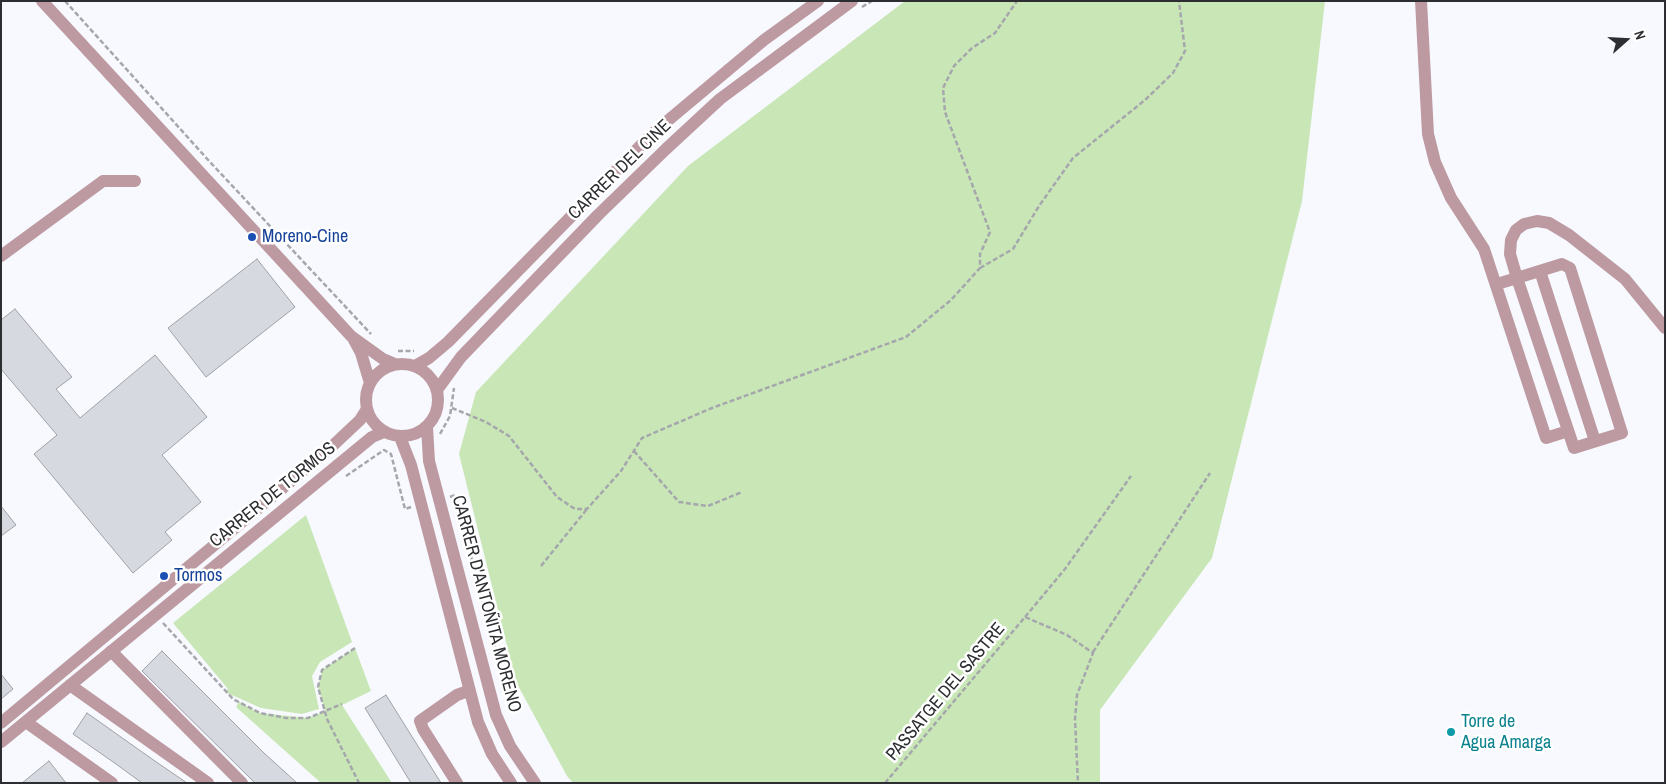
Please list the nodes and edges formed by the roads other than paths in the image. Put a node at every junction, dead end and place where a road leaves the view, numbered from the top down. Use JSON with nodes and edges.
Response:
{"nodes":[{"id":1,"x":42,"y":1,"type":"edge"},
{"id":2,"x":49,"y":1,"type":"edge"},
{"id":3,"x":818,"y":1,"type":"edge"},
{"id":4,"x":1421,"y":1,"type":"edge"},
{"id":5,"x":855,"y":6,"type":"edge"},
{"id":6,"x":88,"y":52,"type":"junction"},
{"id":7,"x":136,"y":181,"type":"dead end"},
{"id":8,"x":1,"y":256,"type":"edge"},
{"id":9,"x":1540,"y":271,"type":"junction"},
{"id":10,"x":1517,"y":278,"type":"junction"},
{"id":11,"x":1497,"y":284,"type":"junction"},
{"id":12,"x":1665,"y":328,"type":"edge"},
{"id":13,"x":351,"y":336,"type":"junction"},
{"id":14,"x":395,"y":364,"type":"junction"},
{"id":15,"x":415,"y":366,"type":"junction"},
{"id":16,"x":370,"y":383,"type":"junction"},
{"id":17,"x":437,"y":390,"type":"junction"},
{"id":18,"x":367,"y":409,"type":"junction"},
{"id":19,"x":427,"y":427,"type":"junction"},
{"id":20,"x":1568,"y":431,"type":"junction"},
{"id":21,"x":384,"y":432,"type":"junction"},
{"id":22,"x":400,"y":437,"type":"junction"},
{"id":23,"x":1594,"y":441,"type":"junction"},
{"id":24,"x":111,"y":651,"type":"junction"},
{"id":25,"x":70,"y":685,"type":"junction"},
{"id":26,"x":468,"y":692,"type":"junction"},
{"id":27,"x":26,"y":722,"type":"junction"},
{"id":28,"x":1,"y":723,"type":"edge"},
{"id":29,"x":1,"y":742,"type":"edge"},
{"id":30,"x":112,"y":783,"type":"edge"},
{"id":31,"x":208,"y":783,"type":"edge"},
{"id":32,"x":242,"y":783,"type":"edge"},
{"id":33,"x":457,"y":783,"type":"edge"},
{"id":34,"x":511,"y":783,"type":"edge"},
{"id":35,"x":535,"y":783,"type":"edge"}],
"edges":[{"from":1,"to":6,"type":"street"},
{"from":2,"to":6,"type":"street"},
{"from":3,"to":15,"type":"street","name":"CARRER DEL CINE"},
{"from":4,"to":11,"type":"street"},
{"from":5,"to":17,"type":"street","name":"CARRER DEL CINE"},
{"from":6,"to":13,"type":"street"},
{"from":7,"to":8,"type":"street"},
{"from":9,"to":10,"type":"street"},
{"from":9,"to":23,"type":"street"},
{"from":9,"to":23,"type":"street"},
{"from":10,"to":11,"type":"street"},
{"from":10,"to":12,"type":"street"},
{"from":10,"to":20,"type":"street"},
{"from":11,"to":20,"type":"street"},
{"from":13,"to":14,"type":"street"},
{"from":13,"to":16,"type":"street"},
{"from":14,"to":15,"type":"street"},
{"from":14,"to":16,"type":"street"},
{"from":15,"to":17,"type":"street"},
{"from":16,"to":18,"type":"street"},
{"from":17,"to":19,"type":"street"},
{"from":18,"to":21,"type":"street"},
{"from":18,"to":28,"type":"street","name":"CARRER DE TORMOS"},
{"from":19,"to":22,"type":"street"},
{"from":19,"to":35,"type":"street","name":"CARRER D'ANTOÑITA MORENO"},
{"from":20,"to":23,"type":"street"},
{"from":21,"to":22,"type":"street"},
{"from":21,"to":24,"type":"street","name":"CARRER DE TORMOS"},
{"from":22,"to":26,"type":"street","name":"CARRER D'ANTOÑITA MORENO"},
{"from":24,"to":25,"type":"street","name":"CARRER DE TORMOS"},
{"from":24,"to":32,"type":"street"},
{"from":25,"to":27,"type":"street","name":"CARRER DE TORMOS"},
{"from":25,"to":31,"type":"street"},
{"from":26,"to":33,"type":"street"},
{"from":26,"to":34,"type":"street","name":"CARRER D'ANTOÑITA MORENO"},
{"from":27,"to":29,"type":"street","name":"CARRER DE TORMOS"},
{"from":27,"to":30,"type":"street"}]}
